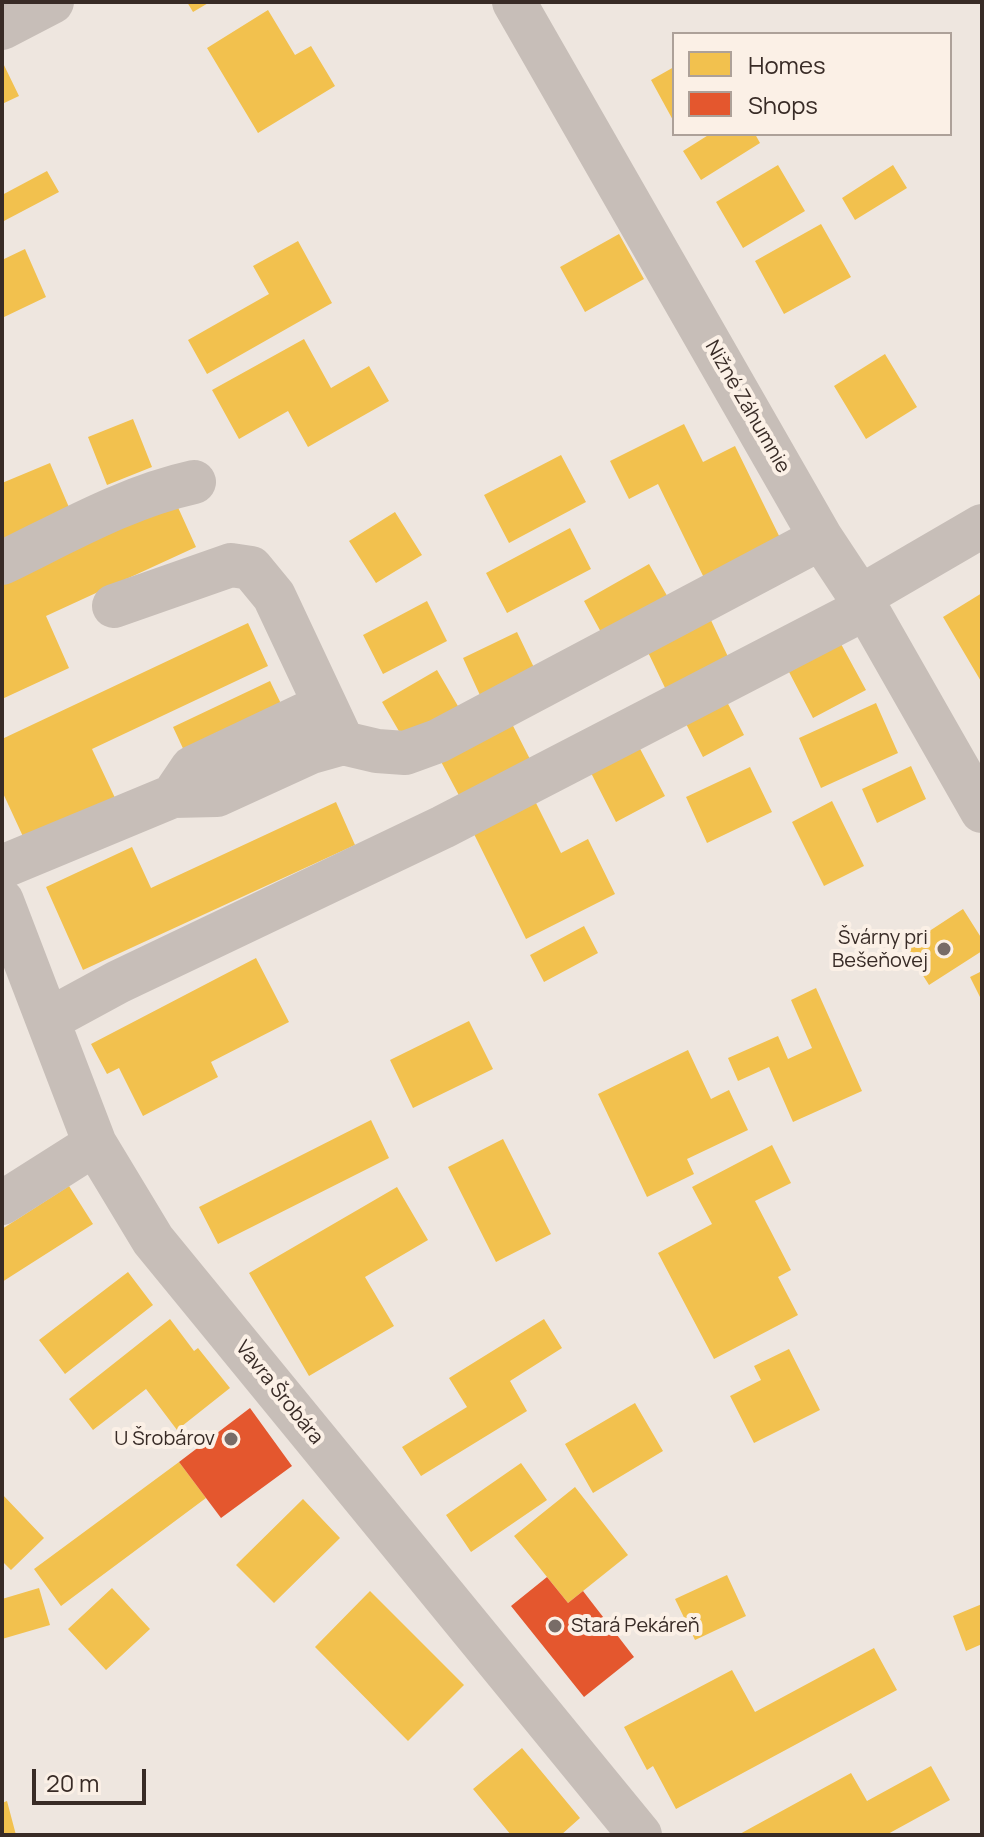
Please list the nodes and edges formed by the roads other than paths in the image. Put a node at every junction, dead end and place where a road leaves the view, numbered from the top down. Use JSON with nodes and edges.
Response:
{"nodes":[{"id":1,"x":52,"y":2,"type":"edge"},
{"id":2,"x":514,"y":2,"type":"edge"},
{"id":3,"x":2,"y":28,"type":"edge"},
{"id":4,"x":194,"y":482,"type":"dead end"},
{"id":5,"x":982,"y":526,"type":"edge"},
{"id":6,"x":821,"y":538,"type":"junction"},
{"id":7,"x":2,"y":563,"type":"edge"},
{"id":8,"x":863,"y":602,"type":"junction"},
{"id":9,"x":114,"y":606,"type":"dead end"},
{"id":10,"x":333,"y":724,"type":"junction"},
{"id":11,"x":982,"y":811,"type":"edge"},
{"id":12,"x":2,"y":867,"type":"edge"},
{"id":13,"x":2,"y":901,"type":"edge"},
{"id":14,"x":48,"y":1020,"type":"junction"},
{"id":15,"x":95,"y":1144,"type":"junction"},
{"id":16,"x":2,"y":1203,"type":"edge"},
{"id":17,"x":640,"y":1835,"type":"edge"}],
"edges":[{"from":1,"to":3,"type":"street"},
{"from":2,"to":6,"type":"street","name":"Nižné Záhumnie"},
{"from":4,"to":7,"type":"street"},
{"from":5,"to":8,"type":"street"},
{"from":6,"to":8,"type":"street","name":"Nižné Záhumnie"},
{"from":6,"to":10,"type":"street"},
{"from":8,"to":11,"type":"street","name":"Nižné Záhumnie"},
{"from":8,"to":14,"type":"street"},
{"from":9,"to":10,"type":"street"},
{"from":10,"to":12,"type":"street"},
{"from":13,"to":14,"type":"street","name":"Vavra Šrobára"},
{"from":14,"to":15,"type":"street","name":"Vavra Šrobára"},
{"from":15,"to":16,"type":"street"},
{"from":15,"to":17,"type":"street","name":"Vavra Šrobára"}]}
